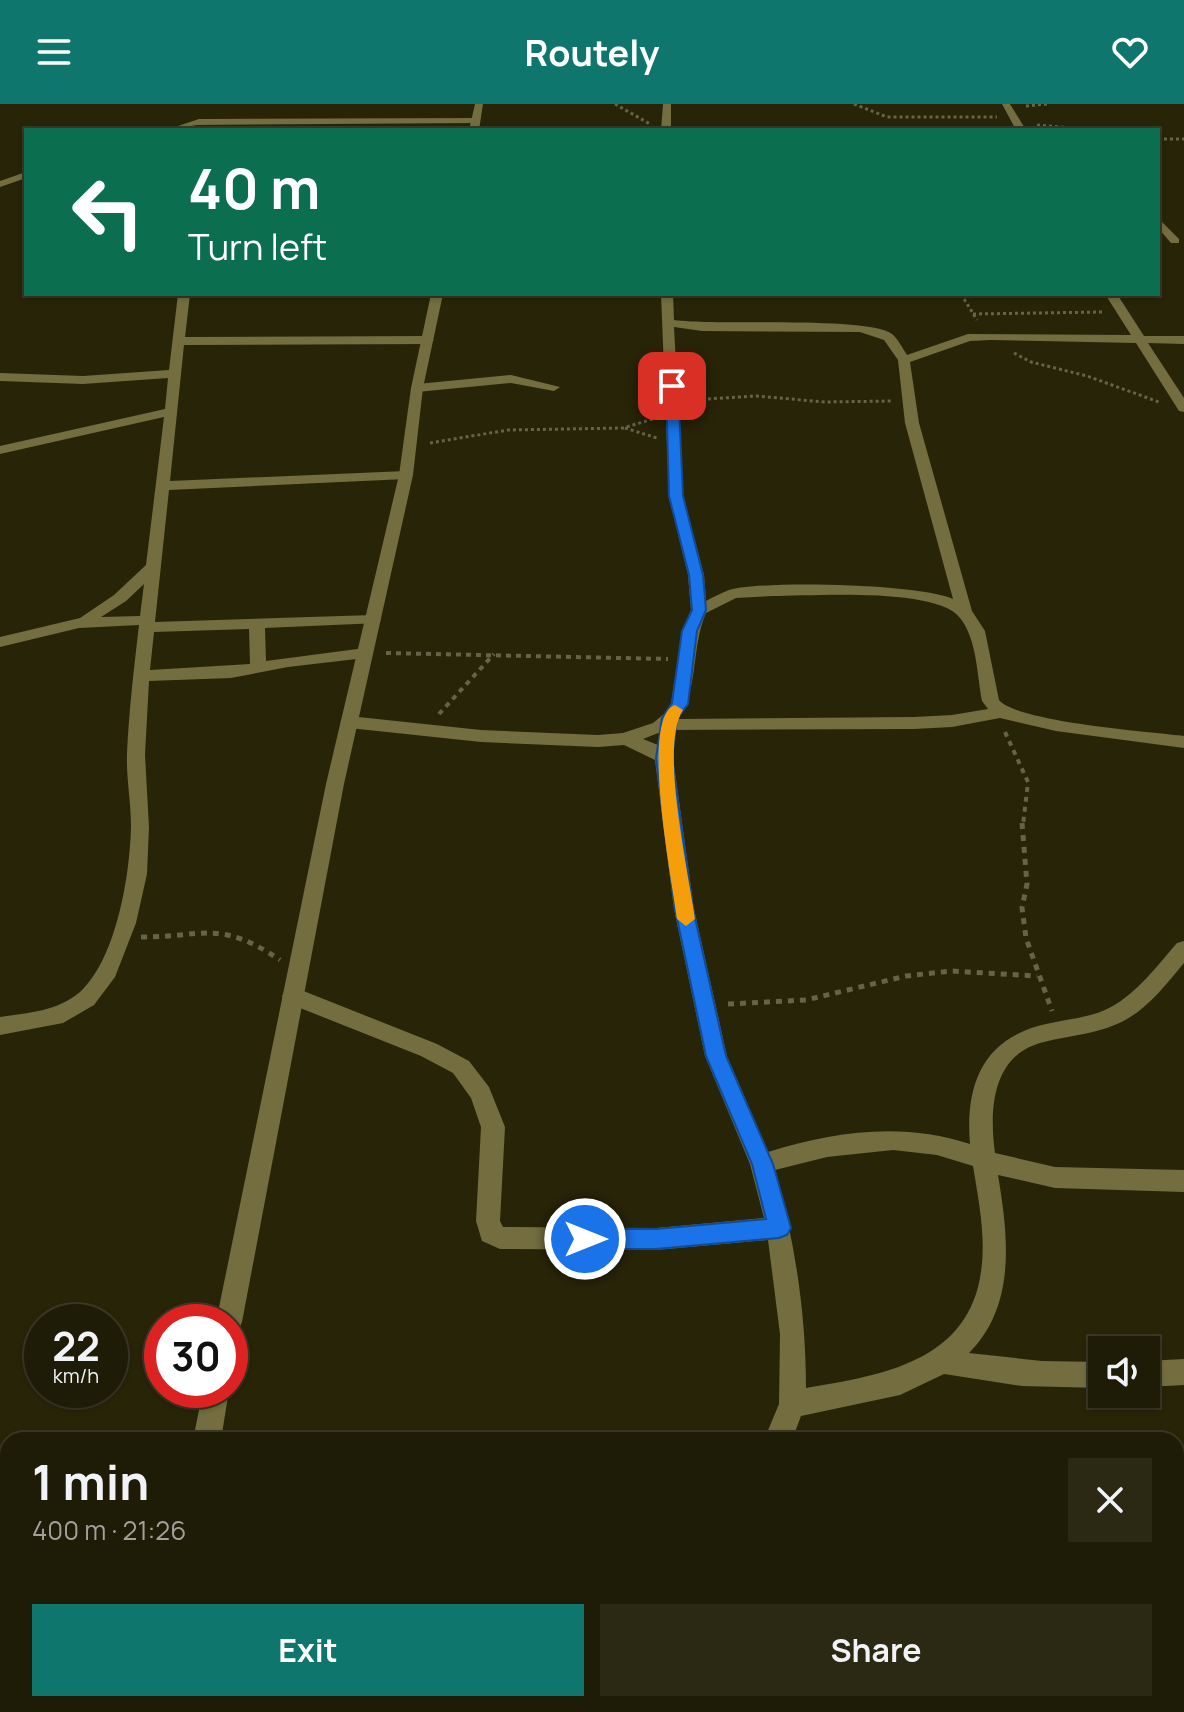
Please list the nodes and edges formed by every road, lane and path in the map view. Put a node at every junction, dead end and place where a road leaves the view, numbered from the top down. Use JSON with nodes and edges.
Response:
{"nodes":[{"id":1,"x":479,"y":104,"type":"edge"},
{"id":2,"x":615,"y":104,"type":"edge"},
{"id":3,"x":667,"y":104,"type":"edge"},
{"id":4,"x":854,"y":104,"type":"edge"},
{"id":5,"x":1006,"y":104,"type":"edge"},
{"id":6,"x":200,"y":122,"type":"edge"},
{"id":7,"x":1018,"y":124,"type":"edge"},
{"id":8,"x":475,"y":126,"type":"edge"},
{"id":9,"x":178,"y":128,"type":"edge"},
{"id":10,"x":662,"y":128,"type":"edge"},
{"id":11,"x":666,"y":128,"type":"edge"},
{"id":12,"x":1073,"y":128,"type":"edge"},
{"id":13,"x":1160,"y":139,"type":"edge"},
{"id":14,"x":1184,"y":139,"type":"edge"},
{"id":15,"x":24,"y":176,"type":"edge"},
{"id":16,"x":0,"y":184,"type":"edge"},
{"id":17,"x":1160,"y":223,"type":"edge"},
{"id":18,"x":1179,"y":241,"type":"edge"},
{"id":19,"x":184,"y":296,"type":"edge"},
{"id":20,"x":437,"y":296,"type":"edge"},
{"id":21,"x":667,"y":296,"type":"edge"},
{"id":22,"x":962,"y":296,"type":"edge"},
{"id":23,"x":1112,"y":296,"type":"edge"},
{"id":24,"x":1124,"y":313,"type":"junction"},
{"id":25,"x":972,"y":314,"type":"junction"},
{"id":26,"x":666,"y":322,"type":"junction"},
{"id":27,"x":991,"y":336,"type":"junction"},
{"id":28,"x":1141,"y":337,"type":"junction"},
{"id":29,"x":428,"y":340,"type":"junction"},
{"id":30,"x":1184,"y":340,"type":"edge"},
{"id":31,"x":177,"y":341,"type":"junction"},
{"id":32,"x":904,"y":360,"type":"junction"},
{"id":33,"x":173,"y":374,"type":"junction"},
{"id":34,"x":0,"y":377,"type":"edge"},
{"id":35,"x":554,"y":387,"type":"dead end"},
{"id":36,"x":417,"y":388,"type":"junction"},
{"id":37,"x":909,"y":401,"type":"junction"},
{"id":38,"x":674,"y":405,"type":"junction"},
{"id":39,"x":1183,"y":406,"type":"edge"},
{"id":40,"x":168,"y":412,"type":"junction"},
{"id":41,"x":623,"y":428,"type":"junction"},
{"id":42,"x":674,"y":441,"type":"junction"},
{"id":43,"x":410,"y":445,"type":"junction"},
{"id":44,"x":0,"y":450,"type":"edge"},
{"id":45,"x":406,"y":475,"type":"junction"},
{"id":46,"x":162,"y":486,"type":"junction"},
{"id":47,"x":153,"y":567,"type":"junction"},
{"id":48,"x":696,"y":575,"type":"junction"},
{"id":49,"x":733,"y":594,"type":"junction"},
{"id":50,"x":699,"y":610,"type":"junction"},
{"id":51,"x":964,"y":611,"type":"junction"},
{"id":52,"x":373,"y":620,"type":"junction"},
{"id":53,"x":79,"y":623,"type":"junction"},
{"id":54,"x":147,"y":624,"type":"junction"},
{"id":55,"x":257,"y":625,"type":"junction"},
{"id":56,"x":0,"y":642,"type":"edge"},
{"id":57,"x":365,"y":653,"type":"junction"},
{"id":58,"x":494,"y":654,"type":"junction"},
{"id":59,"x":686,"y":659,"type":"junction"},
{"id":60,"x":258,"y":670,"type":"junction"},
{"id":61,"x":141,"y":676,"type":"junction"},
{"id":62,"x":996,"y":713,"type":"junction"},
{"id":63,"x":349,"y":722,"type":"junction"},
{"id":64,"x":670,"y":722,"type":"junction"},
{"id":65,"x":421,"y":731,"type":"junction"},
{"id":66,"x":625,"y":739,"type":"junction"},
{"id":67,"x":1184,"y":742,"type":"edge"},
{"id":68,"x":664,"y":758,"type":"junction"},
{"id":69,"x":126,"y":923,"type":"junction"},
{"id":70,"x":1184,"y":949,"type":"edge"},
{"id":71,"x":1037,"y":976,"type":"junction"},
{"id":72,"x":295,"y":984,"type":"junction"},
{"id":73,"x":703,"y":1004,"type":"junction"},
{"id":74,"x":0,"y":1026,"type":"edge"},
{"id":75,"x":1060,"y":1030,"type":"junction"},
{"id":76,"x":984,"y":1161,"type":"junction"},
{"id":77,"x":762,"y":1164,"type":"junction"},
{"id":78,"x":1184,"y":1181,"type":"edge"},
{"id":79,"x":779,"y":1228,"type":"junction"},
{"id":80,"x":233,"y":1304,"type":"edge"},
{"id":81,"x":944,"y":1361,"type":"junction"},
{"id":82,"x":1184,"y":1372,"type":"edge"},
{"id":83,"x":1160,"y":1373,"type":"edge"},
{"id":84,"x":1088,"y":1375,"type":"edge"},
{"id":85,"x":792,"y":1404,"type":"junction"},
{"id":86,"x":213,"y":1408,"type":"edge"},
{"id":87,"x":208,"y":1432,"type":"edge"},
{"id":88,"x":781,"y":1432,"type":"edge"}],
"edges":[{"from":1,"to":8,"type":"street"},
{"from":2,"to":10,"type":"path"},
{"from":3,"to":11,"type":"street"},
{"from":4,"to":7,"type":"path"},
{"from":5,"to":7,"type":"street"},
{"from":6,"to":8,"type":"street"},
{"from":6,"to":9,"type":"street"},
{"from":7,"to":12,"type":"path"},
{"from":13,"to":14,"type":"path"},
{"from":15,"to":16,"type":"street"},
{"from":17,"to":18,"type":"street"},
{"from":19,"to":31,"type":"street"},
{"from":20,"to":29,"type":"street"},
{"from":21,"to":26,"type":"street"},
{"from":22,"to":25,"type":"path"},
{"from":23,"to":24,"type":"street"},
{"from":24,"to":25,"type":"path"},
{"from":24,"to":28,"type":"street"},
{"from":25,"to":27,"type":"path"},
{"from":26,"to":32,"type":"street"},
{"from":26,"to":38,"type":"street"},
{"from":27,"to":28,"type":"street"},
{"from":27,"to":32,"type":"street"},
{"from":27,"to":39,"type":"path"},
{"from":28,"to":30,"type":"street"},
{"from":28,"to":39,"type":"street"},
{"from":29,"to":31,"type":"street"},
{"from":29,"to":36,"type":"street"},
{"from":31,"to":33,"type":"street"},
{"from":32,"to":37,"type":"street"},
{"from":33,"to":34,"type":"street"},
{"from":33,"to":40,"type":"street"},
{"from":35,"to":36,"type":"street"},
{"from":36,"to":43,"type":"street"},
{"from":37,"to":38,"type":"path"},
{"from":37,"to":51,"type":"street"},
{"from":38,"to":41,"type":"path"},
{"from":38,"to":42,"type":"street"},
{"from":40,"to":44,"type":"street"},
{"from":40,"to":46,"type":"street"},
{"from":41,"to":42,"type":"path"},
{"from":41,"to":43,"type":"path"},
{"from":42,"to":48,"type":"street"},
{"from":43,"to":45,"type":"street"},
{"from":45,"to":46,"type":"street"},
{"from":45,"to":52,"type":"street"},
{"from":46,"to":47,"type":"street"},
{"from":47,"to":53,"type":"street"},
{"from":47,"to":54,"type":"street"},
{"from":48,"to":49,"type":"street"},
{"from":48,"to":50,"type":"street"},
{"from":49,"to":50,"type":"street"},
{"from":49,"to":51,"type":"street"},
{"from":50,"to":59,"type":"street"},
{"from":51,"to":62,"type":"street"},
{"from":52,"to":55,"type":"street"},
{"from":52,"to":57,"type":"street"},
{"from":53,"to":54,"type":"street"},
{"from":53,"to":56,"type":"street"},
{"from":54,"to":55,"type":"street"},
{"from":54,"to":61,"type":"street"},
{"from":55,"to":60,"type":"street"},
{"from":57,"to":58,"type":"path"},
{"from":57,"to":60,"type":"street"},
{"from":57,"to":63,"type":"street"},
{"from":58,"to":59,"type":"path"},
{"from":58,"to":65,"type":"path"},
{"from":59,"to":64,"type":"street"},
{"from":60,"to":61,"type":"street"},
{"from":61,"to":69,"type":"street"},
{"from":62,"to":64,"type":"street"},
{"from":62,"to":67,"type":"street"},
{"from":62,"to":71,"type":"path"},
{"from":63,"to":65,"type":"street"},
{"from":63,"to":72,"type":"street"},
{"from":64,"to":66,"type":"street"},
{"from":64,"to":68,"type":"street"},
{"from":65,"to":66,"type":"street"},
{"from":66,"to":68,"type":"street"},
{"from":68,"to":73,"type":"street"},
{"from":69,"to":72,"type":"path"},
{"from":69,"to":74,"type":"street"},
{"from":70,"to":75,"type":"street"},
{"from":71,"to":73,"type":"path"},
{"from":71,"to":75,"type":"path"},
{"from":72,"to":79,"type":"street"},
{"from":72,"to":80,"type":"street"},
{"from":73,"to":77,"type":"street"},
{"from":75,"to":76,"type":"street"},
{"from":76,"to":77,"type":"street"},
{"from":76,"to":78,"type":"street"},
{"from":76,"to":81,"type":"street"},
{"from":77,"to":79,"type":"street"},
{"from":79,"to":85,"type":"street"},
{"from":81,"to":84,"type":"street"},
{"from":81,"to":85,"type":"street"},
{"from":82,"to":83,"type":"street"},
{"from":85,"to":88,"type":"street"},
{"from":86,"to":87,"type":"street"}]}
